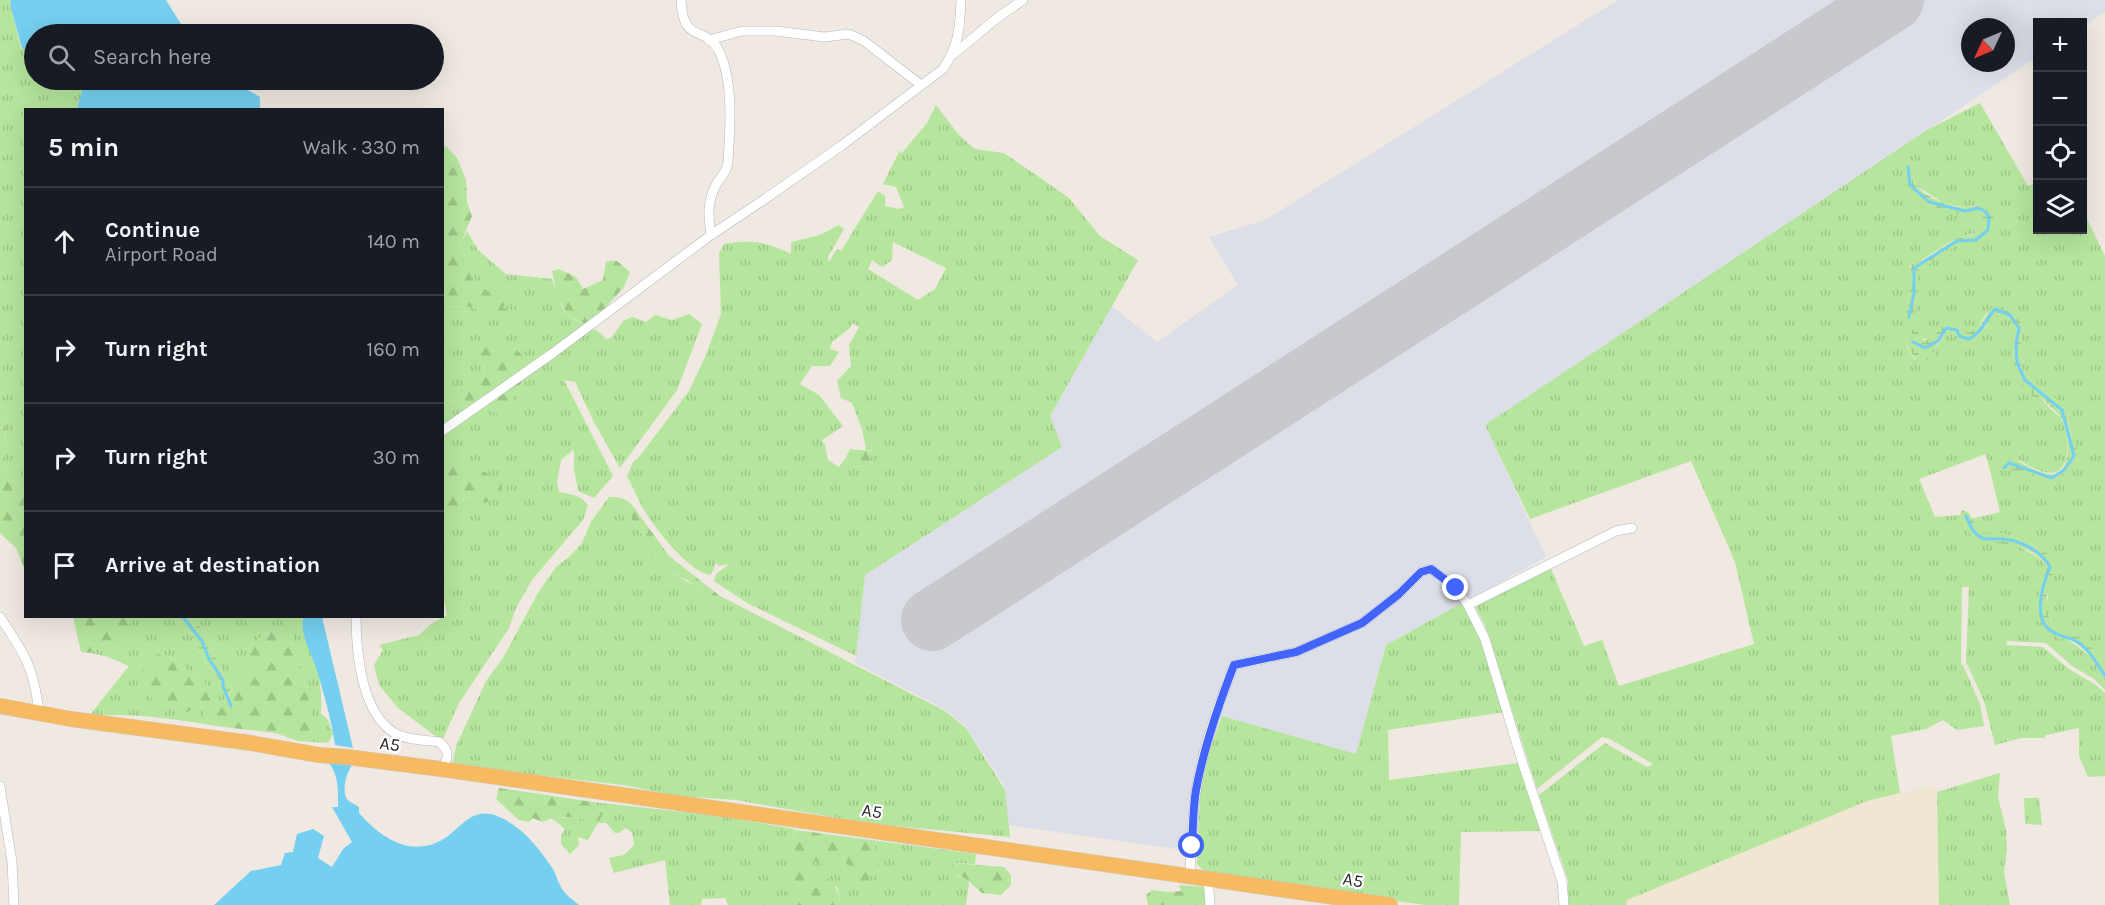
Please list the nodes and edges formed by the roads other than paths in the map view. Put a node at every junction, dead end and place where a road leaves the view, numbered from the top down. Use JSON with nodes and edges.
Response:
{"nodes":[{"id":1,"x":681,"y":0,"type":"edge"},
{"id":2,"x":962,"y":0,"type":"edge"},
{"id":3,"x":1023,"y":0,"type":"edge"},
{"id":4,"x":710,"y":40,"type":"junction"},
{"id":5,"x":952,"y":56,"type":"junction"},
{"id":6,"x":921,"y":85,"type":"junction"},
{"id":7,"x":711,"y":235,"type":"junction"},
{"id":8,"x":444,"y":429,"type":"edge"},
{"id":9,"x":1632,"y":528,"type":"dead end"},
{"id":10,"x":1468,"y":605,"type":"junction"},
{"id":11,"x":0,"y":617,"type":"edge"},
{"id":12,"x":356,"y":618,"type":"edge"},
{"id":13,"x":0,"y":706,"type":"edge"},
{"id":14,"x":39,"y":713,"type":"junction"},
{"id":15,"x":441,"y":769,"type":"junction"},
{"id":16,"x":0,"y":786,"type":"edge"},
{"id":17,"x":1190,"y":875,"type":"junction"},
{"id":18,"x":1208,"y":878,"type":"junction"},
{"id":19,"x":14,"y":905,"type":"edge"},
{"id":20,"x":1210,"y":905,"type":"edge"},
{"id":21,"x":1390,"y":905,"type":"edge"},
{"id":22,"x":1564,"y":905,"type":"edge"}],
"edges":[{"from":1,"to":4,"type":"street"},
{"from":2,"to":5,"type":"street"},
{"from":3,"to":5,"type":"street"},
{"from":4,"to":6,"type":"street"},
{"from":4,"to":7,"type":"street"},
{"from":5,"to":6,"type":"street"},
{"from":6,"to":7,"type":"street"},
{"from":7,"to":8,"type":"street"},
{"from":9,"to":10,"type":"street"},
{"from":10,"to":17,"type":"street"},
{"from":10,"to":22,"type":"street"},
{"from":11,"to":14,"type":"street"},
{"from":12,"to":15,"type":"street"},
{"from":13,"to":14,"type":"highway","number":"A5"},
{"from":14,"to":15,"type":"highway","name":"A5","number":"A5"},
{"from":15,"to":17,"type":"highway","name":"A5","number":"A5"},
{"from":16,"to":19,"type":"street"},
{"from":17,"to":18,"type":"highway","name":"A5","number":"A5"},
{"from":18,"to":20,"type":"street"},
{"from":18,"to":21,"type":"highway","name":"A5","number":"A5"}]}
